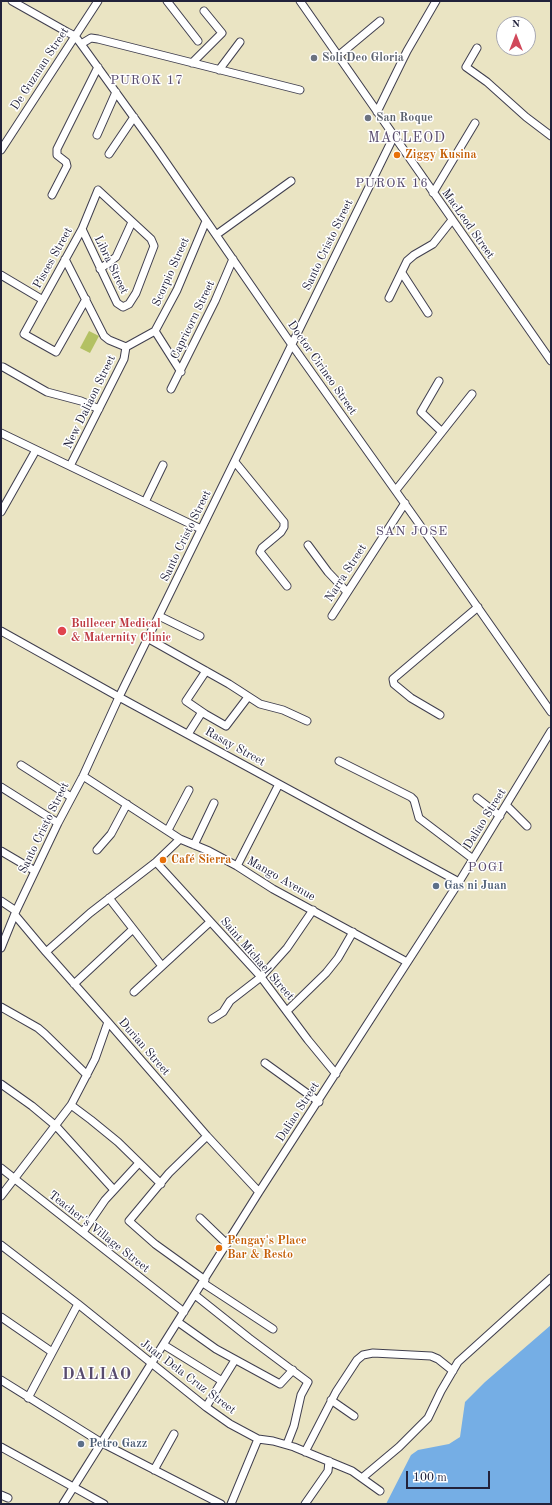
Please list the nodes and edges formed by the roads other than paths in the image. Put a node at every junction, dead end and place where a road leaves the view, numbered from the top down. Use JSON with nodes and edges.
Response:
{"nodes":[{"id":1,"x":12,"y":1,"type":"edge"},
{"id":2,"x":98,"y":1,"type":"edge"},
{"id":3,"x":167,"y":1,"type":"edge"},
{"id":4,"x":300,"y":1,"type":"edge"},
{"id":5,"x":436,"y":1,"type":"edge"},
{"id":6,"x":204,"y":11,"type":"dead end"},
{"id":7,"x":380,"y":21,"type":"dead end"},
{"id":8,"x":75,"y":36,"type":"junction"},
{"id":9,"x":198,"y":40,"type":"dead end"},
{"id":10,"x":240,"y":42,"type":"dead end"},
{"id":11,"x":81,"y":44,"type":"junction"},
{"id":12,"x":477,"y":48,"type":"dead end"},
{"id":13,"x":338,"y":56,"type":"junction"},
{"id":14,"x":192,"y":63,"type":"junction"},
{"id":15,"x":98,"y":67,"type":"junction"},
{"id":16,"x":219,"y":70,"type":"junction"},
{"id":17,"x":300,"y":90,"type":"dead end"},
{"id":18,"x":116,"y":92,"type":"junction"},
{"id":19,"x":377,"y":112,"type":"junction"},
{"id":20,"x":134,"y":118,"type":"junction"},
{"id":21,"x":475,"y":123,"type":"dead end"},
{"id":22,"x":97,"y":135,"type":"dead end"},
{"id":23,"x":394,"y":136,"type":"junction"},
{"id":24,"x":551,"y":136,"type":"edge"},
{"id":25,"x":1,"y":150,"type":"edge"},
{"id":26,"x":109,"y":154,"type":"dead end"},
{"id":27,"x":291,"y":181,"type":"dead end"},
{"id":28,"x":433,"y":192,"type":"junction"},
{"id":29,"x":52,"y":195,"type":"dead end"},
{"id":30,"x":452,"y":220,"type":"junction"},
{"id":31,"x":206,"y":221,"type":"junction"},
{"id":32,"x":132,"y":222,"type":"junction"},
{"id":33,"x":82,"y":229,"type":"junction"},
{"id":34,"x":216,"y":236,"type":"junction"},
{"id":35,"x":65,"y":259,"type":"junction"},
{"id":36,"x":233,"y":260,"type":"junction"},
{"id":37,"x":100,"y":269,"type":"junction"},
{"id":38,"x":402,"y":273,"type":"junction"},
{"id":39,"x":1,"y":275,"type":"edge"},
{"id":40,"x":389,"y":298,"type":"dead end"},
{"id":41,"x":86,"y":299,"type":"junction"},
{"id":42,"x":42,"y":300,"type":"junction"},
{"id":43,"x":428,"y":313,"type":"dead end"},
{"id":44,"x":154,"y":331,"type":"junction"},
{"id":45,"x":292,"y":345,"type":"junction"},
{"id":46,"x":126,"y":347,"type":"junction"},
{"id":47,"x":551,"y":361,"type":"edge"},
{"id":48,"x":3,"y":367,"type":"dead end"},
{"id":49,"x":180,"y":372,"type":"junction"},
{"id":50,"x":440,"y":381,"type":"dead end"},
{"id":51,"x":171,"y":389,"type":"dead end"},
{"id":52,"x":472,"y":394,"type":"dead end"},
{"id":53,"x":99,"y":410,"type":"junction"},
{"id":54,"x":442,"y":432,"type":"junction"},
{"id":55,"x":1,"y":433,"type":"edge"},
{"id":56,"x":36,"y":450,"type":"junction"},
{"id":57,"x":235,"y":462,"type":"junction"},
{"id":58,"x":163,"y":465,"type":"dead end"},
{"id":59,"x":70,"y":466,"type":"junction"},
{"id":60,"x":396,"y":490,"type":"junction"},
{"id":61,"x":145,"y":502,"type":"junction"},
{"id":62,"x":405,"y":503,"type":"junction"},
{"id":63,"x":1,"y":512,"type":"edge"},
{"id":64,"x":201,"y":529,"type":"junction"},
{"id":65,"x":308,"y":546,"type":"dead end"},
{"id":66,"x":287,"y":586,"type":"dead end"},
{"id":67,"x":347,"y":592,"type":"junction"},
{"id":68,"x":478,"y":607,"type":"junction"},
{"id":69,"x":159,"y":616,"type":"junction"},
{"id":70,"x":332,"y":616,"type":"dead end"},
{"id":71,"x":1,"y":631,"type":"edge"},
{"id":72,"x":200,"y":636,"type":"dead end"},
{"id":73,"x":149,"y":639,"type":"junction"},
{"id":74,"x":206,"y":671,"type":"junction"},
{"id":75,"x":119,"y":697,"type":"junction"},
{"id":76,"x":248,"y":697,"type":"junction"},
{"id":77,"x":202,"y":712,"type":"junction"},
{"id":78,"x":551,"y":712,"type":"edge"},
{"id":79,"x":440,"y":715,"type":"dead end"},
{"id":80,"x":307,"y":721,"type":"dead end"},
{"id":81,"x":551,"y":731,"type":"edge"},
{"id":82,"x":188,"y":734,"type":"junction"},
{"id":83,"x":339,"y":761,"type":"dead end"},
{"id":84,"x":21,"y":765,"type":"dead end"},
{"id":85,"x":82,"y":776,"type":"junction"},
{"id":86,"x":279,"y":784,"type":"junction"},
{"id":87,"x":1,"y":787,"type":"edge"},
{"id":88,"x":190,"y":790,"type":"dead end"},
{"id":89,"x":71,"y":797,"type":"junction"},
{"id":90,"x":477,"y":798,"type":"dead end"},
{"id":91,"x":214,"y":803,"type":"dead end"},
{"id":92,"x":128,"y":804,"type":"junction"},
{"id":93,"x":506,"y":805,"type":"junction"},
{"id":94,"x":500,"y":816,"type":"junction"},
{"id":95,"x":58,"y":823,"type":"junction"},
{"id":96,"x":527,"y":826,"type":"dead end"},
{"id":97,"x":168,"y":830,"type":"junction"},
{"id":98,"x":180,"y":838,"type":"junction"},
{"id":99,"x":194,"y":845,"type":"junction"},
{"id":100,"x":97,"y":850,"type":"dead end"},
{"id":101,"x":1,"y":851,"type":"edge"},
{"id":102,"x":473,"y":859,"type":"junction"},
{"id":103,"x":156,"y":862,"type":"junction"},
{"id":104,"x":237,"y":866,"type":"junction"},
{"id":105,"x":35,"y":871,"type":"junction"},
{"id":106,"x":459,"y":882,"type":"junction"},
{"id":107,"x":109,"y":898,"type":"junction"},
{"id":108,"x":1,"y":901,"type":"edge"},
{"id":109,"x":313,"y":910,"type":"junction"},
{"id":110,"x":15,"y":913,"type":"junction"},
{"id":111,"x":210,"y":922,"type":"junction"},
{"id":112,"x":133,"y":929,"type":"junction"},
{"id":113,"x":353,"y":932,"type":"junction"},
{"id":114,"x":1,"y":948,"type":"edge"},
{"id":115,"x":46,"y":952,"type":"junction"},
{"id":116,"x":406,"y":962,"type":"junction"},
{"id":117,"x":162,"y":966,"type":"junction"},
{"id":118,"x":261,"y":977,"type":"junction"},
{"id":119,"x":74,"y":984,"type":"junction"},
{"id":120,"x":134,"y":992,"type":"dead end"},
{"id":121,"x":1,"y":1007,"type":"edge"},
{"id":122,"x":287,"y":1011,"type":"junction"},
{"id":123,"x":212,"y":1019,"type":"dead end"},
{"id":124,"x":108,"y":1022,"type":"junction"},
{"id":125,"x":265,"y":1063,"type":"dead end"},
{"id":126,"x":336,"y":1074,"type":"junction"},
{"id":127,"x":87,"y":1075,"type":"junction"},
{"id":128,"x":1,"y":1084,"type":"edge"},
{"id":129,"x":318,"y":1102,"type":"junction"},
{"id":130,"x":71,"y":1105,"type":"junction"},
{"id":131,"x":56,"y":1126,"type":"junction"},
{"id":132,"x":207,"y":1136,"type":"junction"},
{"id":133,"x":139,"y":1163,"type":"junction"},
{"id":134,"x":1,"y":1168,"type":"edge"},
{"id":135,"x":15,"y":1180,"type":"junction"},
{"id":136,"x":161,"y":1184,"type":"junction"},
{"id":137,"x":114,"y":1190,"type":"junction"},
{"id":138,"x":259,"y":1192,"type":"junction"},
{"id":139,"x":1,"y":1196,"type":"edge"},
{"id":140,"x":200,"y":1218,"type":"dead end"},
{"id":141,"x":83,"y":1232,"type":"junction"},
{"id":142,"x":227,"y":1244,"type":"junction"},
{"id":143,"x":1,"y":1245,"type":"edge"},
{"id":144,"x":551,"y":1278,"type":"edge"},
{"id":145,"x":204,"y":1282,"type":"junction"},
{"id":146,"x":195,"y":1295,"type":"junction"},
{"id":147,"x":78,"y":1304,"type":"junction"},
{"id":148,"x":184,"y":1312,"type":"junction"},
{"id":149,"x":1,"y":1317,"type":"edge"},
{"id":150,"x":178,"y":1322,"type":"junction"},
{"id":151,"x":273,"y":1329,"type":"dead end"},
{"id":152,"x":164,"y":1345,"type":"junction"},
{"id":153,"x":52,"y":1352,"type":"junction"},
{"id":154,"x":235,"y":1360,"type":"junction"},
{"id":155,"x":152,"y":1364,"type":"junction"},
{"id":156,"x":293,"y":1370,"type":"junction"},
{"id":157,"x":453,"y":1371,"type":"junction"},
{"id":158,"x":1,"y":1380,"type":"edge"},
{"id":159,"x":222,"y":1382,"type":"junction"},
{"id":160,"x":28,"y":1398,"type":"junction"},
{"id":161,"x":332,"y":1400,"type":"junction"},
{"id":162,"x":206,"y":1407,"type":"junction"},
{"id":163,"x":354,"y":1416,"type":"dead end"},
{"id":164,"x":174,"y":1434,"type":"dead end"},
{"id":165,"x":258,"y":1439,"type":"junction"},
{"id":166,"x":102,"y":1443,"type":"junction"},
{"id":167,"x":287,"y":1444,"type":"junction"},
{"id":168,"x":1,"y":1447,"type":"edge"},
{"id":169,"x":305,"y":1452,"type":"junction"},
{"id":170,"x":328,"y":1462,"type":"junction"},
{"id":171,"x":154,"y":1470,"type":"junction"},
{"id":172,"x":362,"y":1478,"type":"junction"},
{"id":173,"x":75,"y":1487,"type":"junction"},
{"id":174,"x":380,"y":1491,"type":"dead end"},
{"id":175,"x":1,"y":1495,"type":"edge"},
{"id":176,"x":8,"y":1498,"type":"dead end"},
{"id":177,"x":63,"y":1504,"type":"edge"},
{"id":178,"x":104,"y":1504,"type":"edge"},
{"id":179,"x":221,"y":1504,"type":"edge"},
{"id":180,"x":231,"y":1504,"type":"edge"},
{"id":181,"x":305,"y":1504,"type":"edge"}],
"edges":[{"from":1,"to":8,"type":"street"},
{"from":2,"to":8,"type":"street","name":"De Guzman Street"},
{"from":3,"to":9,"type":"street"},
{"from":4,"to":13,"type":"street","name":"MacLeod Street"},
{"from":5,"to":19,"type":"street"},
{"from":6,"to":14,"type":"street"},
{"from":7,"to":13,"type":"street"},
{"from":8,"to":11,"type":"street","name":"Doctor Cirineo Street"},
{"from":8,"to":25,"type":"street","name":"De Guzman Street"},
{"from":10,"to":16,"type":"street"},
{"from":11,"to":14,"type":"street"},
{"from":11,"to":15,"type":"street","name":"Doctor Cirineo Street"},
{"from":12,"to":24,"type":"street"},
{"from":13,"to":19,"type":"street","name":"MacLeod Street"},
{"from":14,"to":16,"type":"street"},
{"from":15,"to":18,"type":"street","name":"Doctor Cirineo Street"},
{"from":15,"to":29,"type":"street"},
{"from":16,"to":17,"type":"street"},
{"from":18,"to":20,"type":"street","name":"Doctor Cirineo Street"},
{"from":18,"to":22,"type":"street"},
{"from":19,"to":23,"type":"street","name":"MacLeod Street"},
{"from":20,"to":26,"type":"street"},
{"from":20,"to":31,"type":"street","name":"Doctor Cirineo Street"},
{"from":21,"to":28,"type":"street"},
{"from":23,"to":28,"type":"street","name":"MacLeod Street"},
{"from":23,"to":45,"type":"street","name":"Santo Cristo Street"},
{"from":27,"to":34,"type":"street"},
{"from":28,"to":30,"type":"street","name":"MacLeod Street"},
{"from":30,"to":38,"type":"street"},
{"from":30,"to":47,"type":"street","name":"MacLeod Street"},
{"from":31,"to":34,"type":"street","name":"Doctor Cirineo Street"},
{"from":31,"to":44,"type":"street","name":"Scorpio Street"},
{"from":32,"to":33,"type":"street","name":"Pisces Street"},
{"from":32,"to":37,"type":"street"},
{"from":32,"to":37,"type":"street","name":"Libra Street"},
{"from":33,"to":35,"type":"street","name":"Pisces Street"},
{"from":33,"to":37,"type":"street","name":"Libra Street"},
{"from":34,"to":36,"type":"street","name":"Doctor Cirineo Street"},
{"from":35,"to":41,"type":"street"},
{"from":35,"to":42,"type":"street","name":"Pisces Street"},
{"from":36,"to":45,"type":"street","name":"Doctor Cirineo Street"},
{"from":36,"to":49,"type":"street","name":"Capricorn Street"},
{"from":38,"to":40,"type":"street"},
{"from":38,"to":43,"type":"street"},
{"from":39,"to":42,"type":"street"},
{"from":41,"to":42,"type":"street","name":"Pisces Street"},
{"from":41,"to":46,"type":"street"},
{"from":44,"to":46,"type":"street"},
{"from":44,"to":49,"type":"street"},
{"from":45,"to":57,"type":"street","name":"Santo Cristo Street"},
{"from":45,"to":60,"type":"street","name":"Doctor Cirineo Street"},
{"from":46,"to":53,"type":"street","name":"New Daliaon Street"},
{"from":48,"to":53,"type":"street"},
{"from":49,"to":51,"type":"street","name":"Capricorn Street"},
{"from":50,"to":54,"type":"street"},
{"from":52,"to":54,"type":"street"},
{"from":53,"to":59,"type":"street","name":"New Daliaon Street"},
{"from":54,"to":60,"type":"street"},
{"from":55,"to":56,"type":"street"},
{"from":56,"to":59,"type":"street"},
{"from":56,"to":63,"type":"street"},
{"from":57,"to":64,"type":"street","name":"Santo Cristo Street"},
{"from":57,"to":66,"type":"street"},
{"from":58,"to":61,"type":"street"},
{"from":59,"to":61,"type":"street"},
{"from":60,"to":62,"type":"street","name":"Doctor Cirineo Street"},
{"from":61,"to":64,"type":"street"},
{"from":62,"to":67,"type":"street","name":"Narra Street"},
{"from":62,"to":68,"type":"street","name":"Doctor Cirineo Street"},
{"from":64,"to":69,"type":"street","name":"Santo Cristo Street"},
{"from":65,"to":67,"type":"street"},
{"from":67,"to":70,"type":"street","name":"Narra Street"},
{"from":68,"to":78,"type":"street","name":"Doctor Cirineo Street"},
{"from":68,"to":79,"type":"street"},
{"from":69,"to":72,"type":"street"},
{"from":69,"to":73,"type":"street","name":"Santo Cristo Street"},
{"from":71,"to":75,"type":"street","name":"Rasay Street"},
{"from":73,"to":74,"type":"street"},
{"from":73,"to":75,"type":"street","name":"Santo Cristo Street"},
{"from":74,"to":76,"type":"street"},
{"from":74,"to":77,"type":"street"},
{"from":75,"to":82,"type":"street","name":"Rasay Street"},
{"from":75,"to":85,"type":"street","name":"Santo Cristo Street"},
{"from":76,"to":77,"type":"street"},
{"from":76,"to":80,"type":"street"},
{"from":77,"to":82,"type":"street"},
{"from":81,"to":93,"type":"street","name":"Daliao Street"},
{"from":82,"to":86,"type":"street","name":"Rasay Street"},
{"from":83,"to":102,"type":"street"},
{"from":84,"to":89,"type":"street"},
{"from":85,"to":89,"type":"street","name":"Santo Cristo Street"},
{"from":85,"to":92,"type":"street","name":"Mango Avenue"},
{"from":86,"to":104,"type":"street"},
{"from":86,"to":106,"type":"street","name":"Rasay Street"},
{"from":87,"to":95,"type":"street"},
{"from":88,"to":97,"type":"street"},
{"from":89,"to":95,"type":"street","name":"Santo Cristo Street"},
{"from":90,"to":94,"type":"street"},
{"from":91,"to":99,"type":"street"},
{"from":92,"to":97,"type":"street","name":"Mango Avenue"},
{"from":92,"to":100,"type":"street"},
{"from":93,"to":94,"type":"street","name":"Daliao Street"},
{"from":93,"to":96,"type":"street"},
{"from":94,"to":102,"type":"street","name":"Daliao Street"},
{"from":95,"to":105,"type":"street","name":"Santo Cristo Street"},
{"from":97,"to":98,"type":"street","name":"Mango Avenue"},
{"from":98,"to":99,"type":"street","name":"Mango Avenue"},
{"from":98,"to":103,"type":"street"},
{"from":99,"to":104,"type":"street","name":"Mango Avenue"},
{"from":101,"to":105,"type":"street"},
{"from":102,"to":106,"type":"street","name":"Daliao Street"},
{"from":103,"to":107,"type":"street"},
{"from":103,"to":111,"type":"street","name":"Saint Michael Street"},
{"from":104,"to":109,"type":"street","name":"Mango Avenue"},
{"from":105,"to":110,"type":"street","name":"Santo Cristo Street"},
{"from":106,"to":116,"type":"street","name":"Daliao Street"},
{"from":107,"to":112,"type":"street"},
{"from":107,"to":115,"type":"street"},
{"from":108,"to":110,"type":"street","name":"Durian Street"},
{"from":109,"to":113,"type":"street","name":"Mango Avenue"},
{"from":109,"to":118,"type":"street"},
{"from":110,"to":114,"type":"street","name":"Santo Cristo Street"},
{"from":110,"to":115,"type":"street","name":"Durian Street"},
{"from":111,"to":117,"type":"street"},
{"from":111,"to":118,"type":"street","name":"Saint Michael Street"},
{"from":112,"to":117,"type":"street"},
{"from":112,"to":119,"type":"street"},
{"from":113,"to":116,"type":"street","name":"Mango Avenue"},
{"from":113,"to":122,"type":"street"},
{"from":115,"to":119,"type":"street","name":"Durian Street"},
{"from":116,"to":126,"type":"street","name":"Daliao Street"},
{"from":117,"to":120,"type":"street"},
{"from":118,"to":122,"type":"street","name":"Saint Michael Street"},
{"from":118,"to":123,"type":"street"},
{"from":119,"to":124,"type":"street","name":"Durian Street"},
{"from":121,"to":127,"type":"street"},
{"from":122,"to":126,"type":"street","name":"Saint Michael Street"},
{"from":124,"to":127,"type":"street"},
{"from":124,"to":132,"type":"street","name":"Durian Street"},
{"from":125,"to":129,"type":"street"},
{"from":126,"to":129,"type":"street","name":"Daliao Street"},
{"from":127,"to":130,"type":"street"},
{"from":128,"to":131,"type":"street"},
{"from":129,"to":138,"type":"street","name":"Daliao Street"},
{"from":130,"to":131,"type":"street"},
{"from":130,"to":133,"type":"street"},
{"from":131,"to":135,"type":"street"},
{"from":131,"to":137,"type":"street"},
{"from":132,"to":136,"type":"street"},
{"from":132,"to":138,"type":"street","name":"Durian Street"},
{"from":133,"to":136,"type":"street"},
{"from":133,"to":137,"type":"street"},
{"from":134,"to":135,"type":"street","name":"Teacher's Village Street"},
{"from":135,"to":139,"type":"street"},
{"from":135,"to":141,"type":"street","name":"Teacher's Village Street"},
{"from":136,"to":145,"type":"street"},
{"from":137,"to":141,"type":"street"},
{"from":138,"to":142,"type":"street","name":"Daliao Street"},
{"from":140,"to":142,"type":"street"},
{"from":141,"to":148,"type":"street","name":"Teacher's Village Street"},
{"from":142,"to":145,"type":"street","name":"Daliao Street"},
{"from":143,"to":147,"type":"street","name":"Juan Dela Cruz Street"},
{"from":144,"to":157,"type":"street"},
{"from":145,"to":146,"type":"street","name":"Daliao Street"},
{"from":145,"to":151,"type":"street"},
{"from":146,"to":148,"type":"street","name":"Daliao Street"},
{"from":146,"to":156,"type":"street"},
{"from":147,"to":153,"type":"street"},
{"from":147,"to":155,"type":"street","name":"Juan Dela Cruz Street"},
{"from":148,"to":150,"type":"street","name":"Daliao Street"},
{"from":149,"to":153,"type":"street"},
{"from":150,"to":152,"type":"street","name":"Daliao Street"},
{"from":150,"to":154,"type":"street"},
{"from":152,"to":155,"type":"street","name":"Daliao Street"},
{"from":152,"to":159,"type":"street"},
{"from":153,"to":160,"type":"street"},
{"from":154,"to":156,"type":"street"},
{"from":154,"to":159,"type":"street"},
{"from":155,"to":162,"type":"street","name":"Juan Dela Cruz Street"},
{"from":155,"to":166,"type":"street","name":"Daliao Street"},
{"from":156,"to":167,"type":"street"},
{"from":157,"to":161,"type":"street"},
{"from":157,"to":172,"type":"street"},
{"from":158,"to":160,"type":"street"},
{"from":159,"to":162,"type":"street"},
{"from":160,"to":166,"type":"street"},
{"from":161,"to":163,"type":"street"},
{"from":161,"to":169,"type":"street"},
{"from":162,"to":165,"type":"street","name":"Juan Dela Cruz Street"},
{"from":164,"to":171,"type":"street"},
{"from":165,"to":167,"type":"street","name":"Juan Dela Cruz Street"},
{"from":165,"to":180,"type":"street"},
{"from":166,"to":171,"type":"street"},
{"from":166,"to":173,"type":"street","name":"Daliao Street"},
{"from":167,"to":169,"type":"street","name":"Juan Dela Cruz Street"},
{"from":168,"to":173,"type":"street"},
{"from":169,"to":170,"type":"street","name":"Juan Dela Cruz Street"},
{"from":170,"to":172,"type":"street","name":"Juan Dela Cruz Street"},
{"from":170,"to":181,"type":"street"},
{"from":171,"to":179,"type":"street"},
{"from":172,"to":174,"type":"street","name":"Juan Dela Cruz Street"},
{"from":173,"to":177,"type":"street","name":"Daliao Street"},
{"from":173,"to":178,"type":"street"},
{"from":175,"to":176,"type":"street"}]}
